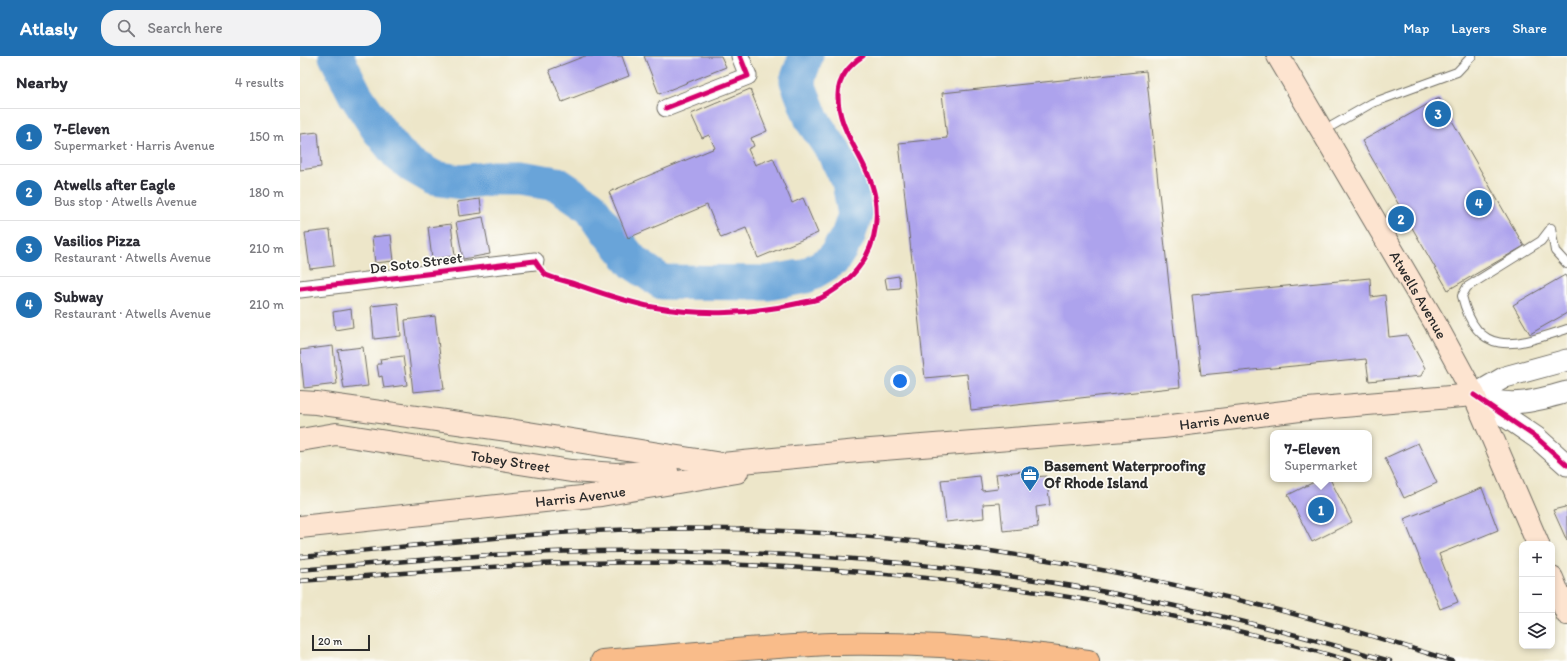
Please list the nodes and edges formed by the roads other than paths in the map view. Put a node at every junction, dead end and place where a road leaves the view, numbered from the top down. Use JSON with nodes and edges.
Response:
{"nodes":[{"id":1,"x":740,"y":56,"type":"edge"},
{"id":2,"x":1278,"y":56,"type":"edge"},
{"id":3,"x":1472,"y":56,"type":"edge"},
{"id":4,"x":666,"y":108,"type":"dead end"},
{"id":5,"x":1321,"y":132,"type":"junction"},
{"id":6,"x":535,"y":261,"type":"dead end"},
{"id":7,"x":1567,"y":264,"type":"edge"},
{"id":8,"x":300,"y":289,"type":"edge"},
{"id":9,"x":1567,"y":329,"type":"edge"},
{"id":10,"x":1567,"y":360,"type":"edge"},
{"id":11,"x":1567,"y":392,"type":"edge"},
{"id":12,"x":1474,"y":395,"type":"junction"},
{"id":13,"x":300,"y":402,"type":"edge"},
{"id":14,"x":300,"y":440,"type":"edge"},
{"id":15,"x":858,"y":451,"type":"junction"},
{"id":16,"x":722,"y":464,"type":"junction"},
{"id":17,"x":1567,"y":465,"type":"edge"},
{"id":18,"x":300,"y":528,"type":"edge"},
{"id":19,"x":1537,"y":541,"type":"edge"},
{"id":20,"x":1555,"y":585,"type":"edge"},
{"id":21,"x":1567,"y":614,"type":"edge"},
{"id":22,"x":602,"y":661,"type":"edge"},
{"id":23,"x":1088,"y":661,"type":"edge"}],
"edges":[{"from":1,"to":4,"type":"street"},
{"from":2,"to":5,"type":"main road","name":"Atwells Avenue"},
{"from":3,"to":5,"type":"lane"},
{"from":5,"to":12,"type":"main road","name":"Atwells Avenue"},
{"from":6,"to":8,"type":"street","name":"De Soto Street"},
{"from":7,"to":9,"type":"lane"},
{"from":10,"to":12,"type":"street"},
{"from":11,"to":12,"type":"street"},
{"from":12,"to":15,"type":"main road","name":"Harris Avenue"},
{"from":12,"to":17,"type":"street"},
{"from":12,"to":19,"type":"main road","name":"Atwells Avenue"},
{"from":13,"to":16,"type":"main road","name":"Harris Avenue"},
{"from":14,"to":16,"type":"main road","name":"Tobey Street"},
{"from":15,"to":16,"type":"main road","name":"Harris Avenue"},
{"from":15,"to":18,"type":"main road","name":"Harris Avenue"},
{"from":20,"to":21,"type":"main road"},
{"from":22,"to":23,"type":"highway"}]}
